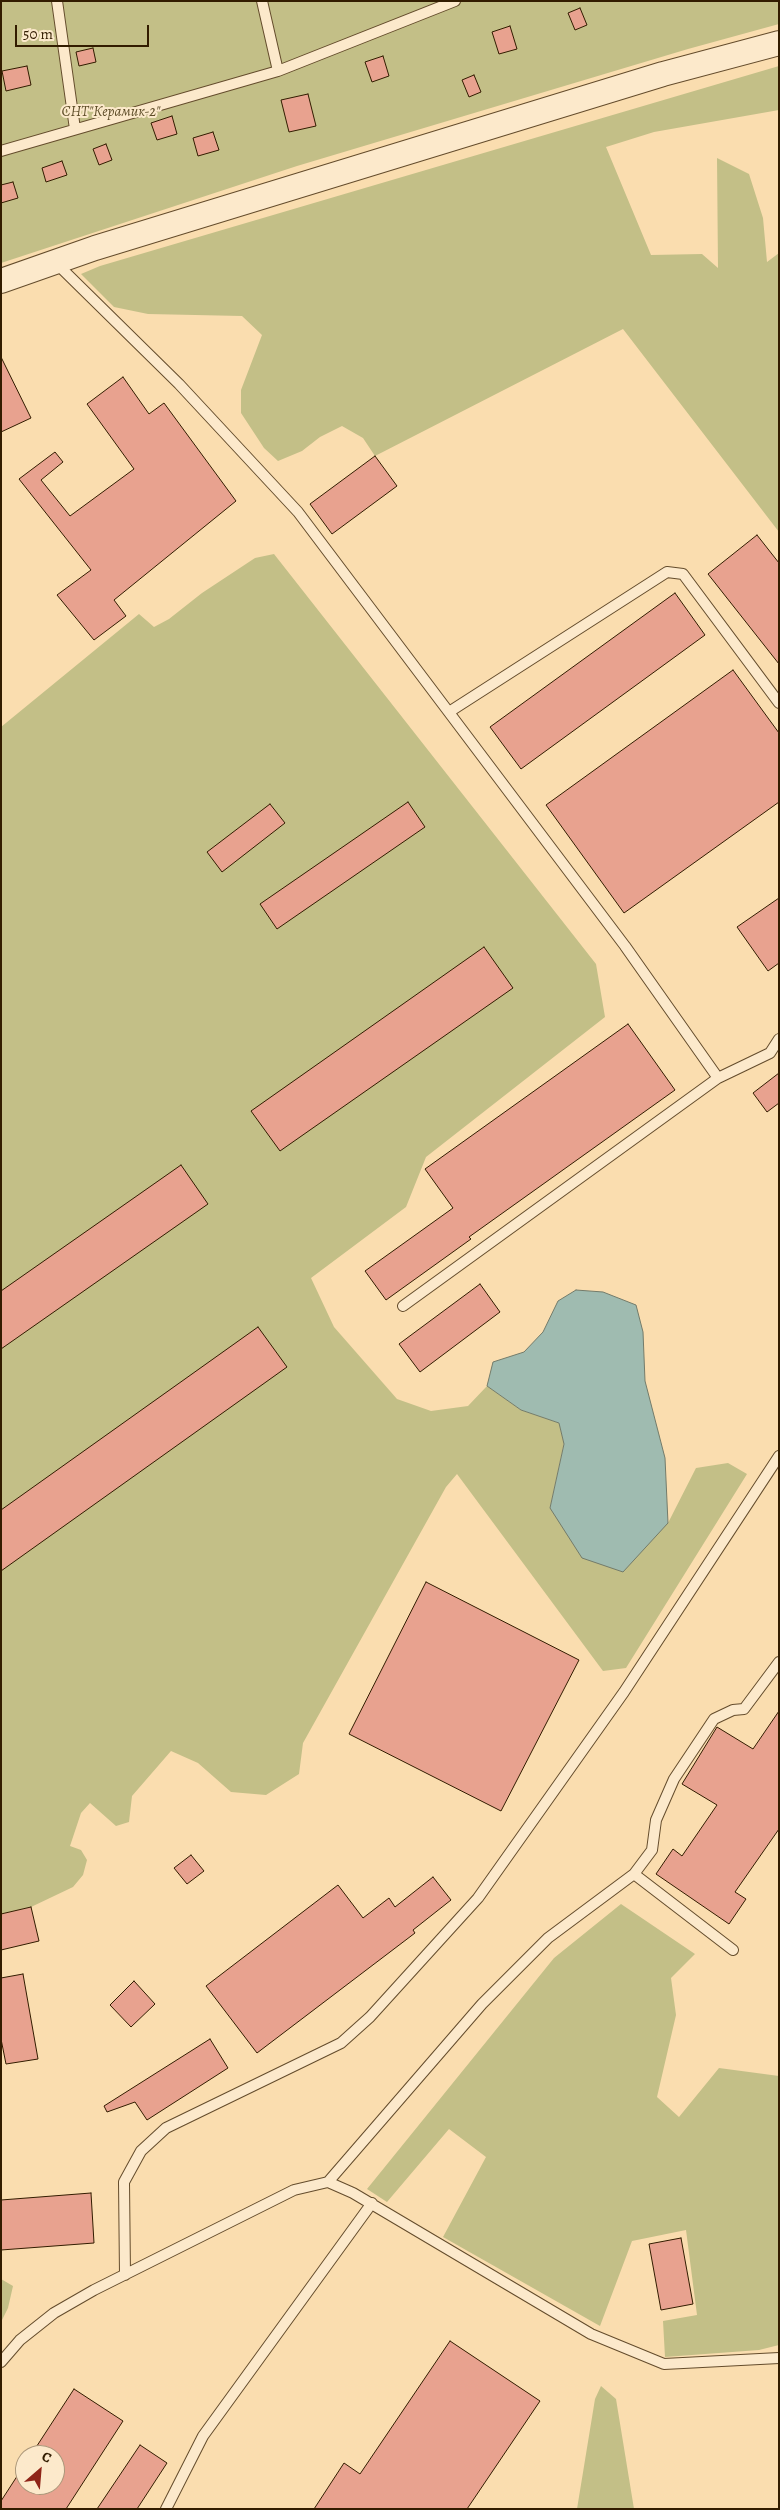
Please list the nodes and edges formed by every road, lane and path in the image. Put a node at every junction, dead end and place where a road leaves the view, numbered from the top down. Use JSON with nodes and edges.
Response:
{"nodes":[{"id":1,"x":57,"y":1,"type":"edge"},
{"id":2,"x":262,"y":1,"type":"edge"},
{"id":3,"x":454,"y":1,"type":"edge"},
{"id":4,"x":779,"y":43,"type":"edge"},
{"id":5,"x":278,"y":71,"type":"junction"},
{"id":6,"x":75,"y":129,"type":"junction"},
{"id":7,"x":1,"y":151,"type":"edge"},
{"id":8,"x":55,"y":261,"type":"junction"},
{"id":9,"x":1,"y":281,"type":"edge"},
{"id":10,"x":779,"y":703,"type":"edge"},
{"id":11,"x":449,"y":712,"type":"junction"},
{"id":12,"x":779,"y":1039,"type":"edge"},
{"id":13,"x":718,"y":1078,"type":"junction"},
{"id":14,"x":403,"y":1306,"type":"dead end"},
{"id":15,"x":779,"y":1456,"type":"edge"},
{"id":16,"x":779,"y":1662,"type":"edge"},
{"id":17,"x":634,"y":1874,"type":"junction"},
{"id":18,"x":733,"y":1950,"type":"dead end"},
{"id":19,"x":328,"y":2182,"type":"junction"},
{"id":20,"x":372,"y":2203,"type":"junction"},
{"id":21,"x":126,"y":2275,"type":"junction"},
{"id":22,"x":779,"y":2358,"type":"edge"},
{"id":23,"x":1,"y":2362,"type":"edge"},
{"id":24,"x":166,"y":2509,"type":"edge"}],
"edges":[{"from":1,"to":6,"type":"lane"},
{"from":2,"to":5,"type":"lane"},
{"from":3,"to":5,"type":"lane"},
{"from":4,"to":8,"type":"street"},
{"from":5,"to":6,"type":"lane"},
{"from":6,"to":7,"type":"lane"},
{"from":8,"to":9,"type":"street"},
{"from":8,"to":11,"type":"lane"},
{"from":10,"to":11,"type":"lane"},
{"from":11,"to":13,"type":"lane"},
{"from":12,"to":13,"type":"lane"},
{"from":13,"to":14,"type":"lane"},
{"from":15,"to":21,"type":"lane"},
{"from":16,"to":17,"type":"lane"},
{"from":17,"to":18,"type":"lane"},
{"from":17,"to":19,"type":"lane"},
{"from":19,"to":20,"type":"lane"},
{"from":19,"to":21,"type":"lane"},
{"from":20,"to":22,"type":"lane"},
{"from":20,"to":24,"type":"lane"},
{"from":21,"to":23,"type":"lane"}]}
